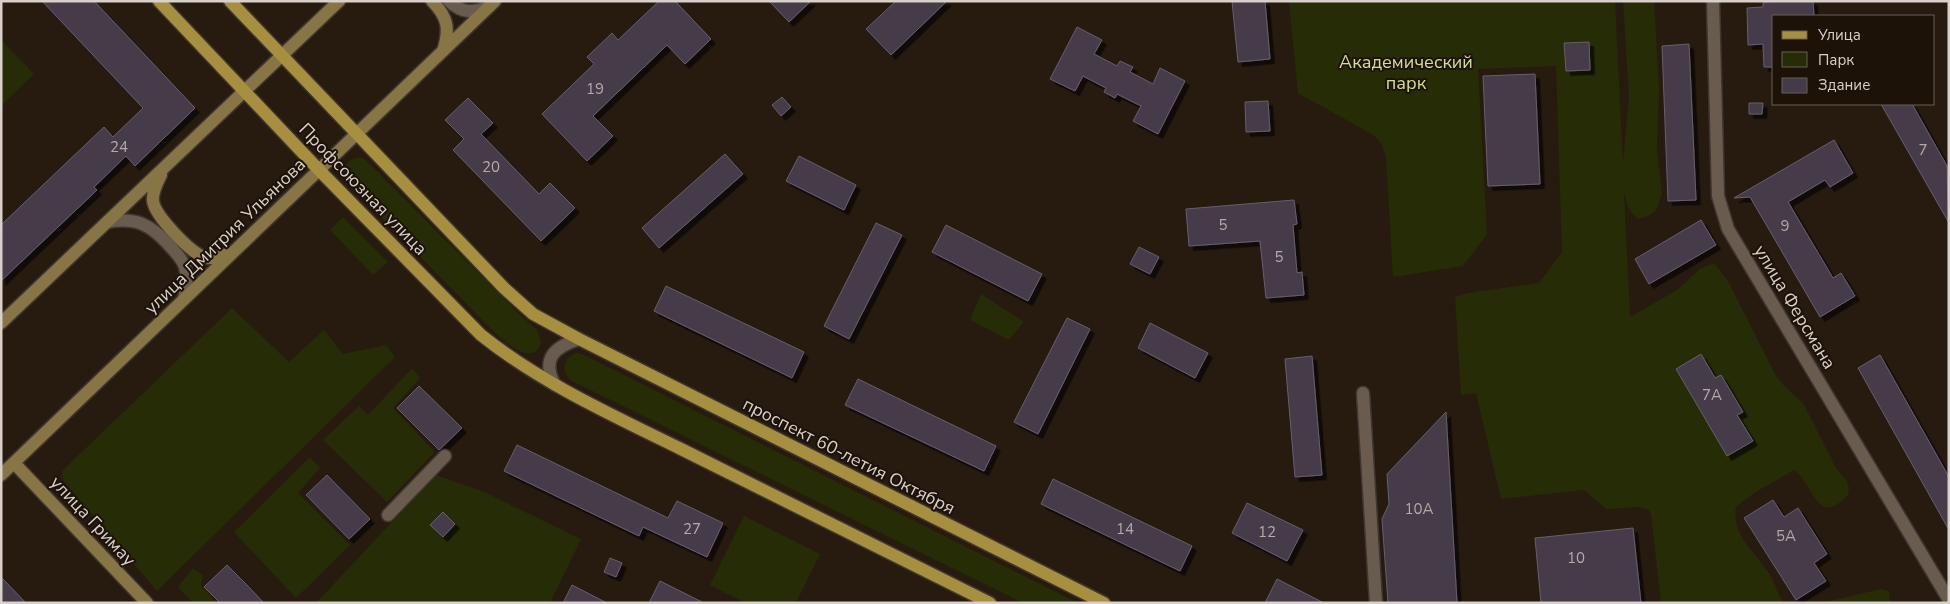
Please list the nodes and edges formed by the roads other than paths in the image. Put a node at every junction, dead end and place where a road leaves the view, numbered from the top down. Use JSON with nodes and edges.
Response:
{"nodes":[{"id":1,"x":159,"y":1,"type":"edge"},
{"id":2,"x":230,"y":1,"type":"edge"},
{"id":3,"x":339,"y":1,"type":"edge"},
{"id":4,"x":432,"y":1,"type":"edge"},
{"id":5,"x":449,"y":1,"type":"edge"},
{"id":6,"x":1713,"y":1,"type":"edge"},
{"id":7,"x":492,"y":4,"type":"edge"},
{"id":8,"x":442,"y":53,"type":"junction"},
{"id":9,"x":282,"y":56,"type":"junction"},
{"id":10,"x":246,"y":91,"type":"junction"},
{"id":11,"x":357,"y":134,"type":"junction"},
{"id":12,"x":164,"y":169,"type":"junction"},
{"id":13,"x":319,"y":170,"type":"junction"},
{"id":14,"x":107,"y":222,"type":"junction"},
{"id":15,"x":235,"y":251,"type":"junction"},
{"id":16,"x":184,"y":299,"type":"junction"},
{"id":17,"x":1,"y":323,"type":"edge"},
{"id":18,"x":579,"y":340,"type":"junction"},
{"id":19,"x":555,"y":385,"type":"junction"},
{"id":20,"x":1362,"y":394,"type":"dead end"},
{"id":21,"x":445,"y":456,"type":"dead end"},
{"id":22,"x":14,"y":463,"type":"junction"},
{"id":23,"x":1,"y":475,"type":"edge"},
{"id":24,"x":388,"y":515,"type":"dead end"},
{"id":25,"x":1949,"y":600,"type":"edge"},
{"id":26,"x":147,"y":603,"type":"edge"},
{"id":27,"x":990,"y":603,"type":"edge"},
{"id":28,"x":1104,"y":603,"type":"edge"},
{"id":29,"x":1376,"y":603,"type":"edge"}],
"edges":[{"from":1,"to":10,"type":"main road","name":"Профсоюзная улица"},
{"from":2,"to":9,"type":"main road","name":"Профсоюзная улица"},
{"from":3,"to":9,"type":"main road"},
{"from":4,"to":8,"type":"main road"},
{"from":5,"to":7,"type":"street"},
{"from":6,"to":25,"type":"street","name":"улица Ферсмана"},
{"from":7,"to":8,"type":"main road","name":"улица Дмитрия Ульянова"},
{"from":8,"to":11,"type":"main road","name":"улица Дмитрия Ульянова"},
{"from":9,"to":10,"type":"main road"},
{"from":9,"to":11,"type":"main road","name":"Профсоюзная улица"},
{"from":10,"to":12,"type":"main road"},
{"from":10,"to":13,"type":"main road","name":"Профсоюзная улица"},
{"from":11,"to":13,"type":"main road","name":"улица Дмитрия Ульянова"},
{"from":11,"to":18,"type":"main road","name":"Профсоюзная улица"},
{"from":12,"to":14,"type":"main road"},
{"from":12,"to":15,"type":"main road"},
{"from":13,"to":15,"type":"main road","name":"улица Дмитрия Ульянова"},
{"from":13,"to":19,"type":"main road","name":"Профсоюзная улица"},
{"from":14,"to":16,"type":"street"},
{"from":14,"to":17,"type":"main road"},
{"from":15,"to":16,"type":"main road","name":"улица Дмитрия Ульянова"},
{"from":16,"to":22,"type":"main road","name":"улица Дмитрия Ульянова"},
{"from":18,"to":19,"type":"street"},
{"from":18,"to":28,"type":"main road","name":"проспект 60-летия Октября"},
{"from":19,"to":27,"type":"main road"},
{"from":20,"to":29,"type":"street"},
{"from":21,"to":24,"type":"street"},
{"from":22,"to":23,"type":"main road","name":"улица Дмитрия Ульянова"},
{"from":22,"to":26,"type":"main road","name":"улица Гримау"}]}
